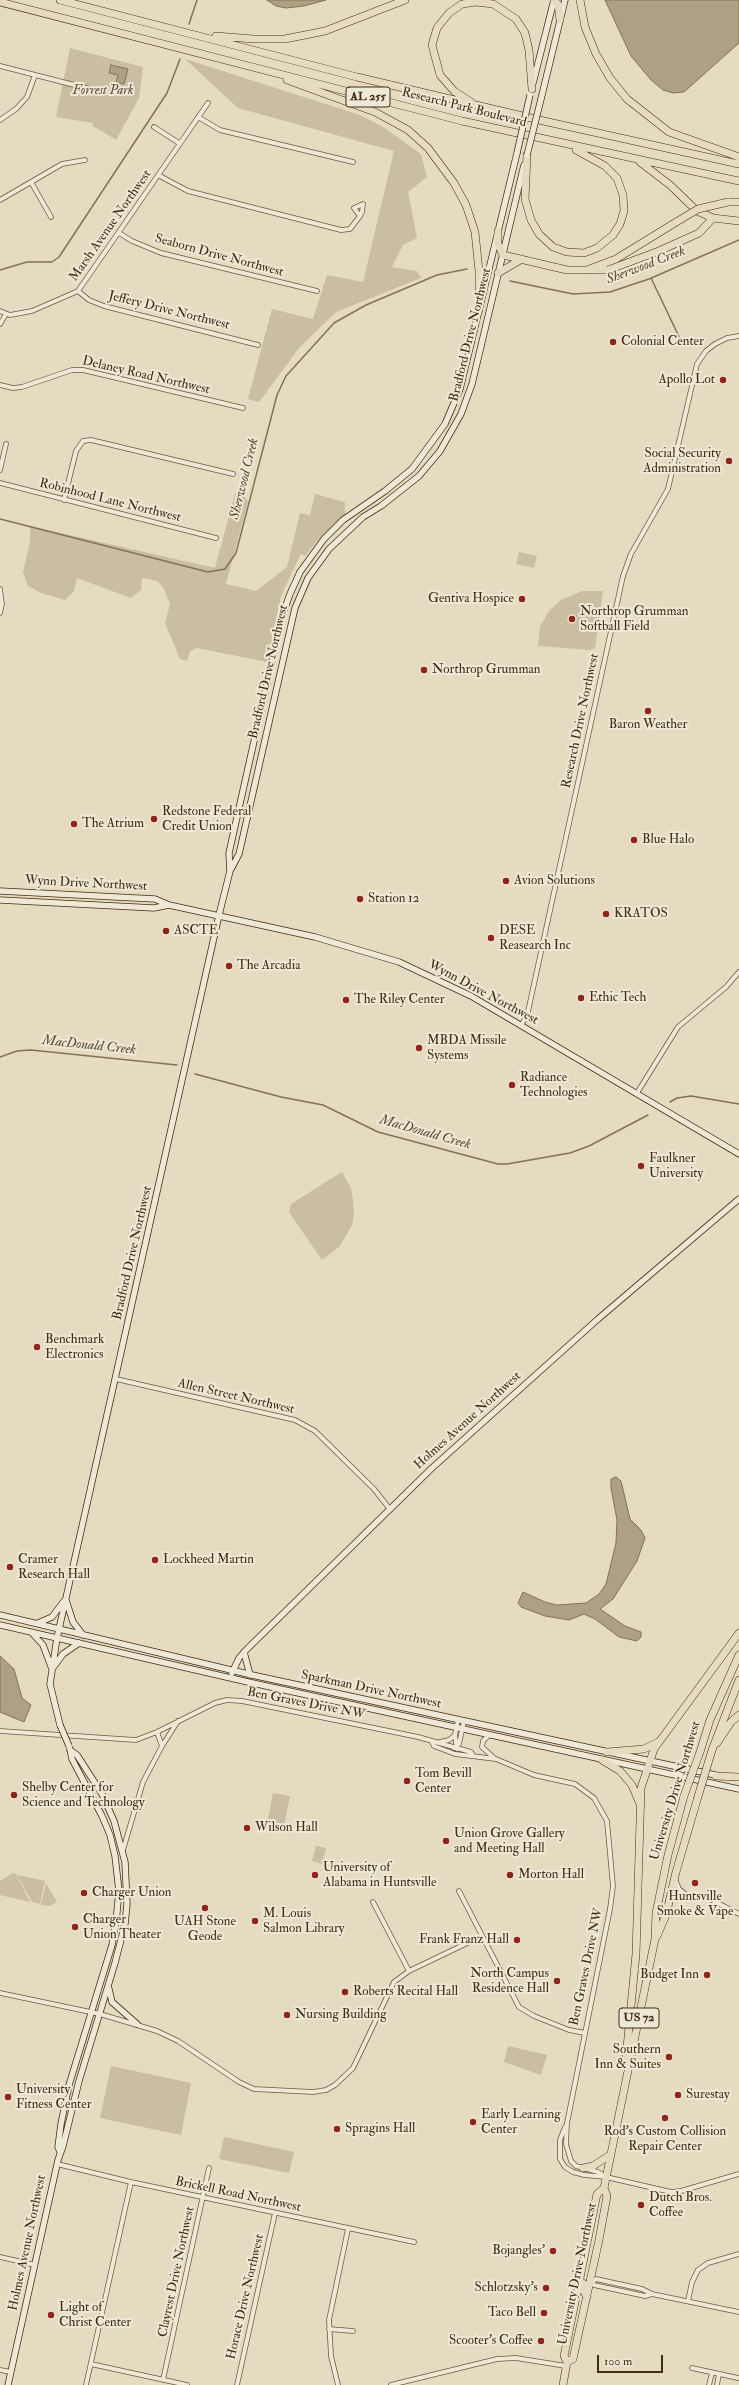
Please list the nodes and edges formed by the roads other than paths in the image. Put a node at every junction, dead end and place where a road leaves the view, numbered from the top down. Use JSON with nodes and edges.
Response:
{"nodes":[{"id":1,"x":60,"y":0,"type":"edge"},
{"id":2,"x":405,"y":0,"type":"edge"},
{"id":3,"x":554,"y":0,"type":"edge"},
{"id":4,"x":565,"y":0,"type":"edge"},
{"id":5,"x":580,"y":0,"type":"edge"},
{"id":6,"x":0,"y":2,"type":"edge"},
{"id":7,"x":560,"y":20,"type":"junction"},
{"id":8,"x":195,"y":34,"type":"junction"},
{"id":9,"x":242,"y":64,"type":"junction"},
{"id":10,"x":0,"y":66,"type":"edge"},
{"id":11,"x":35,"y":75,"type":"junction"},
{"id":12,"x":90,"y":89,"type":"dead end"},
{"id":13,"x":531,"y":92,"type":"junction"},
{"id":14,"x":208,"y":104,"type":"dead end"},
{"id":15,"x":476,"y":105,"type":"junction"},
{"id":16,"x":198,"y":117,"type":"junction"},
{"id":17,"x":0,"y":120,"type":"edge"},
{"id":18,"x":154,"y":127,"type":"dead end"},
{"id":19,"x":180,"y":143,"type":"junction"},
{"id":20,"x":565,"y":144,"type":"junction"},
{"id":21,"x":527,"y":155,"type":"junction"},
{"id":22,"x":739,"y":157,"type":"edge"},
{"id":23,"x":85,"y":160,"type":"dead end"},
{"id":24,"x":636,"y":160,"type":"junction"},
{"id":25,"x":353,"y":162,"type":"dead end"},
{"id":26,"x":739,"y":164,"type":"edge"},
{"id":27,"x":158,"y":176,"type":"junction"},
{"id":28,"x":739,"y":181,"type":"edge"},
{"id":29,"x":31,"y":182,"type":"junction"},
{"id":30,"x":0,"y":200,"type":"edge"},
{"id":31,"x":739,"y":202,"type":"edge"},
{"id":32,"x":360,"y":216,"type":"dead end"},
{"id":33,"x":51,"y":217,"type":"dead end"},
{"id":34,"x":713,"y":218,"type":"junction"},
{"id":35,"x":739,"y":221,"type":"edge"},
{"id":36,"x":498,"y":231,"type":"junction"},
{"id":37,"x":119,"y":233,"type":"junction"},
{"id":38,"x":503,"y":254,"type":"junction"},
{"id":39,"x":522,"y":259,"type":"junction"},
{"id":40,"x":587,"y":270,"type":"junction"},
{"id":41,"x":498,"y":273,"type":"junction"},
{"id":42,"x":78,"y":291,"type":"junction"},
{"id":43,"x":317,"y":291,"type":"dead end"},
{"id":44,"x":479,"y":310,"type":"junction"},
{"id":45,"x":0,"y":311,"type":"edge"},
{"id":46,"x":6,"y":314,"type":"junction"},
{"id":47,"x":0,"y":324,"type":"edge"},
{"id":48,"x":739,"y":336,"type":"edge"},
{"id":49,"x":258,"y":345,"type":"dead end"},
{"id":50,"x":0,"y":386,"type":"edge"},
{"id":51,"x":243,"y":408,"type":"dead end"},
{"id":52,"x":6,"y":444,"type":"dead end"},
{"id":53,"x":0,"y":470,"type":"edge"},
{"id":54,"x":233,"y":474,"type":"dead end"},
{"id":55,"x":0,"y":483,"type":"edge"},
{"id":56,"x":64,"y":500,"type":"junction"},
{"id":57,"x":216,"y":538,"type":"dead end"},
{"id":58,"x":0,"y":589,"type":"edge"},
{"id":59,"x":0,"y":613,"type":"edge"},
{"id":60,"x":230,"y":871,"type":"junction"},
{"id":61,"x":0,"y":891,"type":"edge"},
{"id":62,"x":0,"y":900,"type":"edge"},
{"id":63,"x":169,"y":905,"type":"junction"},
{"id":64,"x":219,"y":915,"type":"junction"},
{"id":65,"x":739,"y":972,"type":"edge"},
{"id":66,"x":521,"y":1025,"type":"junction"},
{"id":67,"x":637,"y":1093,"type":"junction"},
{"id":68,"x":739,"y":1154,"type":"edge"},
{"id":69,"x":739,"y":1199,"type":"edge"},
{"id":70,"x":116,"y":1379,"type":"junction"},
{"id":71,"x":389,"y":1508,"type":"junction"},
{"id":72,"x":66,"y":1599,"type":"junction"},
{"id":73,"x":0,"y":1615,"type":"edge"},
{"id":74,"x":37,"y":1624,"type":"junction"},
{"id":75,"x":0,"y":1625,"type":"edge"},
{"id":76,"x":59,"y":1630,"type":"junction"},
{"id":77,"x":32,"y":1633,"type":"junction"},
{"id":78,"x":739,"y":1634,"type":"edge"},
{"id":79,"x":83,"y":1635,"type":"junction"},
{"id":80,"x":57,"y":1638,"type":"junction"},
{"id":81,"x":79,"y":1643,"type":"junction"},
{"id":82,"x":244,"y":1652,"type":"junction"},
{"id":83,"x":739,"y":1655,"type":"edge"},
{"id":84,"x":52,"y":1669,"type":"junction"},
{"id":85,"x":232,"y":1671,"type":"junction"},
{"id":86,"x":250,"y":1675,"type":"junction"},
{"id":87,"x":230,"y":1678,"type":"junction"},
{"id":88,"x":739,"y":1680,"type":"edge"},
{"id":89,"x":739,"y":1715,"type":"edge"},
{"id":90,"x":461,"y":1720,"type":"junction"},
{"id":91,"x":179,"y":1721,"type":"junction"},
{"id":92,"x":459,"y":1728,"type":"junction"},
{"id":93,"x":0,"y":1731,"type":"edge"},
{"id":94,"x":157,"y":1732,"type":"junction"},
{"id":95,"x":455,"y":1735,"type":"junction"},
{"id":96,"x":489,"y":1735,"type":"junction"},
{"id":97,"x":660,"y":1741,"type":"junction"},
{"id":98,"x":432,"y":1742,"type":"junction"},
{"id":99,"x":439,"y":1742,"type":"junction"},
{"id":100,"x":162,"y":1746,"type":"junction"},
{"id":101,"x":70,"y":1748,"type":"junction"},
{"id":102,"x":456,"y":1748,"type":"junction"},
{"id":103,"x":712,"y":1750,"type":"junction"},
{"id":104,"x":446,"y":1751,"type":"junction"},
{"id":105,"x":607,"y":1752,"type":"junction"},
{"id":106,"x":461,"y":1755,"type":"junction"},
{"id":107,"x":473,"y":1755,"type":"junction"},
{"id":108,"x":496,"y":1759,"type":"junction"},
{"id":109,"x":602,"y":1760,"type":"junction"},
{"id":110,"x":651,"y":1761,"type":"junction"},
{"id":111,"x":649,"y":1769,"type":"junction"},
{"id":112,"x":716,"y":1776,"type":"junction"},
{"id":113,"x":739,"y":1777,"type":"edge"},
{"id":114,"x":739,"y":1780,"type":"edge"},
{"id":115,"x":739,"y":1788,"type":"edge"},
{"id":116,"x":640,"y":1806,"type":"junction"},
{"id":117,"x":674,"y":1832,"type":"junction"},
{"id":118,"x":123,"y":1850,"type":"junction"},
{"id":119,"x":675,"y":1876,"type":"junction"},
{"id":120,"x":459,"y":1891,"type":"dead end"},
{"id":121,"x":671,"y":1893,"type":"junction"},
{"id":122,"x":685,"y":1894,"type":"junction"},
{"id":123,"x":373,"y":1902,"type":"dead end"},
{"id":124,"x":739,"y":1914,"type":"edge"},
{"id":125,"x":482,"y":1936,"type":"junction"},
{"id":126,"x":655,"y":1939,"type":"junction"},
{"id":127,"x":409,"y":1971,"type":"junction"},
{"id":128,"x":109,"y":1985,"type":"junction"},
{"id":129,"x":0,"y":1993,"type":"edge"},
{"id":130,"x":91,"y":2012,"type":"junction"},
{"id":131,"x":100,"y":2014,"type":"junction"},
{"id":132,"x":137,"y":2024,"type":"junction"},
{"id":133,"x":585,"y":2033,"type":"junction"},
{"id":134,"x":621,"y":2102,"type":"junction"},
{"id":135,"x":567,"y":2123,"type":"junction"},
{"id":136,"x":60,"y":2152,"type":"junction"},
{"id":137,"x":610,"y":2155,"type":"junction"},
{"id":138,"x":57,"y":2164,"type":"junction"},
{"id":139,"x":209,"y":2168,"type":"dead end"},
{"id":140,"x":583,"y":2168,"type":"junction"},
{"id":141,"x":739,"y":2174,"type":"edge"},
{"id":142,"x":606,"y":2177,"type":"junction"},
{"id":143,"x":131,"y":2182,"type":"junction"},
{"id":144,"x":604,"y":2188,"type":"junction"},
{"id":145,"x":203,"y":2197,"type":"junction"},
{"id":146,"x":275,"y":2213,"type":"junction"},
{"id":147,"x":348,"y":2229,"type":"junction"},
{"id":148,"x":414,"y":2242,"type":"dead end"},
{"id":149,"x":739,"y":2254,"type":"edge"},
{"id":150,"x":0,"y":2256,"type":"edge"},
{"id":151,"x":35,"y":2265,"type":"junction"},
{"id":152,"x":583,"y":2265,"type":"junction"},
{"id":153,"x":580,"y":2281,"type":"junction"},
{"id":154,"x":591,"y":2281,"type":"junction"},
{"id":155,"x":586,"y":2297,"type":"junction"},
{"id":156,"x":688,"y":2301,"type":"junction"},
{"id":157,"x":739,"y":2312,"type":"edge"},
{"id":158,"x":329,"y":2329,"type":"junction"},
{"id":159,"x":353,"y":2331,"type":"dead end"},
{"id":160,"x":91,"y":2364,"type":"junction"},
{"id":161,"x":567,"y":2364,"type":"junction"},
{"id":162,"x":692,"y":2368,"type":"dead end"},
{"id":163,"x":0,"y":2370,"type":"edge"},
{"id":164,"x":11,"y":2372,"type":"junction"},
{"id":165,"x":712,"y":2373,"type":"junction"},
{"id":166,"x":719,"y":2374,"type":"junction"},
{"id":167,"x":738,"y":2378,"type":"edge"},
{"id":168,"x":163,"y":2380,"type":"junction"},
{"id":169,"x":8,"y":2385,"type":"edge"},
{"id":170,"x":86,"y":2385,"type":"edge"},
{"id":171,"x":187,"y":2385,"type":"edge"},
{"id":172,"x":237,"y":2385,"type":"edge"},
{"id":173,"x":338,"y":2385,"type":"edge"},
{"id":174,"x":391,"y":2385,"type":"edge"},
{"id":175,"x":563,"y":2385,"type":"edge"},
{"id":176,"x":709,"y":2385,"type":"edge"},
{"id":177,"x":717,"y":2385,"type":"edge"}],
"edges":[{"from":1,"to":8,"type":"highway","name":"Research Park Boulevard","number":"AL 255"},
{"from":2,"to":8,"type":"highway"},
{"from":3,"to":7,"type":"highway"},
{"from":3,"to":13,"type":"main road","name":"Bradford Drive Northwest"},
{"from":4,"to":7,"type":"main road","name":"Bradford Drive Northwest"},
{"from":5,"to":22,"type":"highway"},
{"from":6,"to":9,"type":"highway","name":"Research Park Boulevard","number":"AL 255"},
{"from":7,"to":21,"type":"main road","name":"Bradford Drive Northwest","bridge":true},
{"from":8,"to":15,"type":"highway","name":"Research Park Boulevard","number":"AL 255"},
{"from":9,"to":20,"type":"highway","name":"Research Park Boulevard","number":"AL 255"},
{"from":9,"to":44,"type":"highway"},
{"from":10,"to":11,"type":"street"},
{"from":11,"to":12,"type":"street"},
{"from":11,"to":17,"type":"street"},
{"from":13,"to":15,"type":"highway"},
{"from":13,"to":36,"type":"main road","name":"Bradford Drive Northwest","bridge":true},
{"from":14,"to":16,"type":"street","name":"Marsh Avenue Northwest"},
{"from":15,"to":26,"type":"highway","name":"Research Park Boulevard","number":"AL 255"},
{"from":16,"to":19,"type":"street","name":"Marsh Avenue Northwest"},
{"from":16,"to":25,"type":"street"},
{"from":18,"to":19,"type":"street"},
{"from":19,"to":27,"type":"street","name":"Marsh Avenue Northwest"},
{"from":20,"to":21,"type":"highway"},
{"from":20,"to":24,"type":"highway","name":"Research Park Boulevard","number":"AL 255"},
{"from":21,"to":38,"type":"main road","name":"Bradford Drive Northwest"},
{"from":23,"to":29,"type":"street"},
{"from":24,"to":28,"type":"highway","name":"Research Park Boulevard","number":"AL 255"},
{"from":24,"to":34,"type":"highway"},
{"from":27,"to":32,"type":"street"},
{"from":27,"to":37,"type":"street","name":"Marsh Avenue Northwest"},
{"from":29,"to":30,"type":"street"},
{"from":29,"to":33,"type":"street"},
{"from":31,"to":40,"type":"highway","bridge":true},
{"from":34,"to":35,"type":"highway"},
{"from":34,"to":40,"type":"highway"},
{"from":36,"to":38,"type":"highway"},
{"from":36,"to":44,"type":"main road","name":"Bradford Drive Northwest"},
{"from":37,"to":42,"type":"street","name":"Marsh Avenue Northwest"},
{"from":37,"to":43,"type":"street","name":"Seaborn Drive Northwest"},
{"from":38,"to":39,"type":"highway"},
{"from":38,"to":41,"type":"main road","name":"Bradford Drive Northwest"},
{"from":39,"to":40,"type":"highway"},
{"from":39,"to":41,"type":"highway"},
{"from":41,"to":60,"type":"main road","name":"Bradford Drive Northwest"},
{"from":42,"to":46,"type":"street","name":"Marsh Avenue Northwest"},
{"from":42,"to":49,"type":"street","name":"Jeffery Drive Northwest"},
{"from":44,"to":60,"type":"main road","name":"Bradford Drive Northwest"},
{"from":45,"to":46,"type":"street"},
{"from":46,"to":47,"type":"street"},
{"from":48,"to":66,"type":"street","name":"Research Drive Northwest"},
{"from":50,"to":51,"type":"street","name":"Delaney Road Northwest"},
{"from":52,"to":53,"type":"street"},
{"from":54,"to":56,"type":"street"},
{"from":55,"to":56,"type":"street","name":"Robinhood Lane Northwest"},
{"from":56,"to":57,"type":"street","name":"Robinhood Lane Northwest"},
{"from":58,"to":59,"type":"street"},
{"from":60,"to":64,"type":"main road","name":"Bradford Drive Northwest"},
{"from":61,"to":63,"type":"main road","name":"Wynn Drive Northwest"},
{"from":62,"to":63,"type":"main road","name":"Wynn Drive Northwest"},
{"from":63,"to":64,"type":"main road","name":"Wynn Drive Northwest"},
{"from":64,"to":66,"type":"main road","name":"Wynn Drive Northwest"},
{"from":64,"to":70,"type":"main road","name":"Bradford Drive Northwest"},
{"from":65,"to":67,"type":"street"},
{"from":66,"to":67,"type":"main road","name":"Wynn Drive Northwest"},
{"from":67,"to":68,"type":"main road","name":"Wynn Drive Northwest"},
{"from":69,"to":71,"type":"main road","name":"Holmes Avenue Northwest"},
{"from":70,"to":71,"type":"street","name":"Allen Street Northwest"},
{"from":70,"to":72,"type":"main road","name":"Bradford Drive Northwest"},
{"from":71,"to":82,"type":"main road","name":"Holmes Avenue Northwest"},
{"from":72,"to":74,"type":"main road"},
{"from":72,"to":76,"type":"main road","name":"Bradford Drive Northwest"},
{"from":72,"to":79,"type":"main road"},
{"from":73,"to":74,"type":"main road","name":"Sparkman Drive Northwest"},
{"from":74,"to":76,"type":"main road","name":"Sparkman Drive Northwest"},
{"from":75,"to":77,"type":"main road","name":"Sparkman Drive Northwest"},
{"from":76,"to":79,"type":"main road","name":"Sparkman Drive Northwest"},
{"from":76,"to":80,"type":"main road","name":"Bradford Drive Northwest"},
{"from":77,"to":80,"type":"main road","name":"Sparkman Drive Northwest"},
{"from":77,"to":84,"type":"main road"},
{"from":78,"to":97,"type":"highway"},
{"from":79,"to":85,"type":"main road","name":"Sparkman Drive Northwest"},
{"from":80,"to":81,"type":"main road","name":"Sparkman Drive Northwest"},
{"from":80,"to":84,"type":"main road","name":"Holmes Avenue Northwest"},
{"from":81,"to":84,"type":"main road"},
{"from":81,"to":87,"type":"main road","name":"Sparkman Drive Northwest"},
{"from":82,"to":85,"type":"main road","name":"Holmes Avenue Northwest"},
{"from":82,"to":86,"type":"main road"},
{"from":83,"to":117,"type":"highway","name":"University Drive Northwest","number":"US 72","bridge":true},
{"from":84,"to":101,"type":"main road","name":"Holmes Avenue Northwest","bridge":true},
{"from":85,"to":86,"type":"main road","name":"Sparkman Drive Northwest"},
{"from":85,"to":87,"type":"main road","name":"Holmes Avenue Northwest"},
{"from":86,"to":90,"type":"main road","name":"Sparkman Drive Northwest"},
{"from":87,"to":92,"type":"main road","name":"Sparkman Drive Northwest"},
{"from":88,"to":103,"type":"highway","name":"University Drive Northwest","number":"US 72"},
{"from":89,"to":103,"type":"highway"},
{"from":90,"to":92,"type":"street"},
{"from":90,"to":105,"type":"main road","name":"Sparkman Drive Northwest"},
{"from":91,"to":94,"type":"street","name":"Ben Graves Drive NW"},
{"from":91,"to":98,"type":"street","name":"Ben Graves Drive NW"},
{"from":91,"to":100,"type":"street"},
{"from":92,"to":95,"type":"street"},
{"from":92,"to":96,"type":"main road","name":"Sparkman Drive Northwest"},
{"from":92,"to":102,"type":"street"},
{"from":93,"to":94,"type":"street","name":"Ben Graves Drive NW"},
{"from":94,"to":100,"type":"street"},
{"from":95,"to":99,"type":"street"},
{"from":95,"to":102,"type":"street"},
{"from":96,"to":108,"type":"street"},
{"from":96,"to":109,"type":"main road","name":"Sparkman Drive Northwest"},
{"from":97,"to":105,"type":"highway"},
{"from":97,"to":110,"type":"highway"},
{"from":98,"to":99,"type":"street","name":"Ben Graves Drive NW"},
{"from":98,"to":104,"type":"street","name":"Ben Graves Drive NW"},
{"from":99,"to":102,"type":"street","name":"Ben Graves Drive NW"},
{"from":100,"to":118,"type":"street"},
{"from":101,"to":118,"type":"main road","name":"Holmes Avenue Northwest"},
{"from":101,"to":130,"type":"main road","name":"Holmes Avenue Northwest"},
{"from":102,"to":104,"type":"street"},
{"from":102,"to":106,"type":"street"},
{"from":102,"to":107,"type":"street","name":"Ben Graves Drive NW"},
{"from":103,"to":119,"type":"highway","name":"University Drive Northwest","number":"US 72","bridge":true},
{"from":104,"to":106,"type":"street","name":"Ben Graves Drive NW"},
{"from":105,"to":110,"type":"main road","name":"Sparkman Drive Northwest"},
{"from":106,"to":107,"type":"street","name":"Ben Graves Drive NW"},
{"from":107,"to":108,"type":"street","name":"Ben Graves Drive NW"},
{"from":108,"to":133,"type":"street","name":"Ben Graves Drive NW"},
{"from":109,"to":111,"type":"main road","name":"Sparkman Drive Northwest"},
{"from":109,"to":116,"type":"highway"},
{"from":110,"to":111,"type":"highway"},
{"from":110,"to":112,"type":"main road","name":"Sparkman Drive Northwest"},
{"from":111,"to":115,"type":"main road","name":"Sparkman Drive Northwest"},
{"from":111,"to":116,"type":"highway"},
{"from":112,"to":113,"type":"highway"},
{"from":112,"to":114,"type":"main road","name":"Sparkman Drive Northwest"},
{"from":116,"to":134,"type":"highway"},
{"from":117,"to":121,"type":"highway","number":"US 72"},
{"from":117,"to":126,"type":"highway","name":"University Drive Northwest","number":"US 72"},
{"from":118,"to":128,"type":"main road","name":"Holmes Avenue Northwest"},
{"from":119,"to":121,"type":"highway","name":"University Drive Northwest","number":"US 72"},
{"from":119,"to":122,"type":"street"},
{"from":120,"to":125,"type":"street","name":"Ben Graves Drive NW"},
{"from":121,"to":122,"type":"street"},
{"from":121,"to":126,"type":"highway","name":"University Drive Northwest","number":"US 72"},
{"from":122,"to":124,"type":"street"},
{"from":123,"to":127,"type":"street"},
{"from":125,"to":127,"type":"street"},
{"from":125,"to":133,"type":"street","name":"Ben Graves Drive NW"},
{"from":126,"to":134,"type":"highway","name":"University Drive Northwest","number":"US 72"},
{"from":127,"to":132,"type":"street"},
{"from":128,"to":131,"type":"main road","name":"Holmes Avenue Northwest"},
{"from":128,"to":132,"type":"main road"},
{"from":129,"to":130,"type":"street"},
{"from":130,"to":131,"type":"street"},
{"from":130,"to":136,"type":"main road","name":"Holmes Avenue Northwest"},
{"from":131,"to":132,"type":"street"},
{"from":131,"to":136,"type":"main road","name":"Holmes Avenue Northwest"},
{"from":133,"to":135,"type":"street"},
{"from":134,"to":137,"type":"highway","name":"University Drive Northwest","number":"US 72"},
{"from":135,"to":140,"type":"street"},
{"from":135,"to":142,"type":"street"},
{"from":136,"to":138,"type":"main road","name":"Holmes Avenue Northwest"},
{"from":137,"to":140,"type":"highway"},
{"from":137,"to":142,"type":"highway","name":"University Drive Northwest","number":"US 72"},
{"from":138,"to":143,"type":"street","name":"Brickell Road Northwest"},
{"from":138,"to":151,"type":"main road","name":"Holmes Avenue Northwest"},
{"from":139,"to":145,"type":"street","name":"Clayrest Drive Northwest"},
{"from":140,"to":142,"type":"street"},
{"from":141,"to":142,"type":"street"},
{"from":142,"to":144,"type":"highway","name":"University Drive Northwest","number":"US 72"},
{"from":143,"to":145,"type":"street","name":"Brickell Road Northwest"},
{"from":143,"to":160,"type":"street"},
{"from":144,"to":152,"type":"highway","name":"University Drive Northwest","number":"US 72"},
{"from":144,"to":154,"type":"highway","name":"University Drive Northwest","number":"US 72"},
{"from":145,"to":146,"type":"street","name":"Brickell Road Northwest"},
{"from":145,"to":168,"type":"street","name":"Clayrest Drive Northwest"},
{"from":146,"to":147,"type":"street","name":"Brickell Road Northwest"},
{"from":146,"to":172,"type":"street","name":"Horace Drive Northwest"},
{"from":147,"to":148,"type":"street","name":"Brickell Road Northwest"},
{"from":147,"to":158,"type":"street"},
{"from":149,"to":156,"type":"street"},
{"from":150,"to":151,"type":"street"},
{"from":151,"to":164,"type":"main road","name":"Holmes Avenue Northwest"},
{"from":152,"to":153,"type":"highway","name":"University Drive Northwest","number":"US 72"},
{"from":152,"to":154,"type":"highway"},
{"from":153,"to":155,"type":"highway"},
{"from":153,"to":161,"type":"highway","name":"University Drive Northwest","number":"US 72"},
{"from":154,"to":155,"type":"highway","name":"University Drive Northwest","number":"US 72"},
{"from":154,"to":156,"type":"street"},
{"from":155,"to":161,"type":"highway","name":"University Drive Northwest","number":"US 72"},
{"from":156,"to":157,"type":"street"},
{"from":158,"to":159,"type":"street"},
{"from":158,"to":173,"type":"street"},
{"from":160,"to":168,"type":"street"},
{"from":160,"to":170,"type":"street"},
{"from":161,"to":174,"type":"street"},
{"from":161,"to":175,"type":"highway","name":"University Drive Northwest","number":"US 72"},
{"from":162,"to":165,"type":"street"},
{"from":163,"to":164,"type":"street"},
{"from":164,"to":169,"type":"main road","name":"Holmes Avenue Northwest"},
{"from":165,"to":166,"type":"street"},
{"from":165,"to":176,"type":"street"},
{"from":166,"to":167,"type":"street"},
{"from":166,"to":177,"type":"street"},
{"from":168,"to":171,"type":"street"}]}
